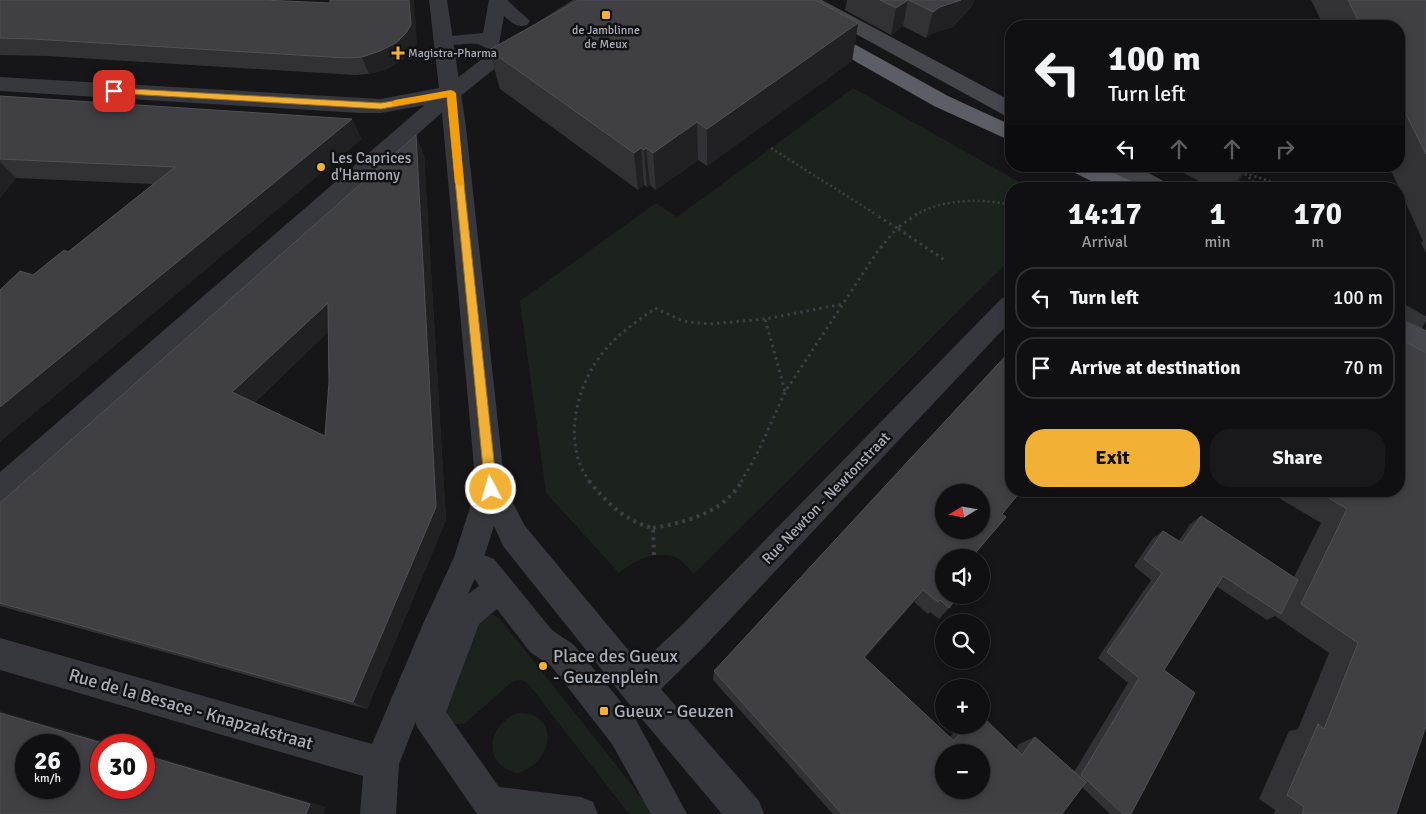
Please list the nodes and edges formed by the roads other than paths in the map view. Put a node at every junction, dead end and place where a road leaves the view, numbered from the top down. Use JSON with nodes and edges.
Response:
{"nodes":[{"id":1,"x":438,"y":0,"type":"edge"},
{"id":2,"x":586,"y":0,"type":"edge"},
{"id":3,"x":761,"y":0,"type":"edge"},
{"id":4,"x":808,"y":0,"type":"edge"},
{"id":5,"x":497,"y":1,"type":"edge"},
{"id":6,"x":521,"y":21,"type":"dead end"},
{"id":7,"x":0,"y":84,"type":"edge"},
{"id":8,"x":451,"y":93,"type":"junction"},
{"id":9,"x":1005,"y":107,"type":"edge"},
{"id":10,"x":1005,"y":131,"type":"edge"},
{"id":11,"x":1092,"y":172,"type":"edge"},
{"id":12,"x":1128,"y":172,"type":"edge"},
{"id":13,"x":1113,"y":182,"type":"edge"},
{"id":14,"x":1146,"y":182,"type":"edge"},
{"id":15,"x":1005,"y":311,"type":"edge"},
{"id":16,"x":1405,"y":331,"type":"edge"},
{"id":17,"x":1426,"y":343,"type":"edge"},
{"id":18,"x":491,"y":489,"type":"junction"},
{"id":19,"x":0,"y":490,"type":"edge"},
{"id":20,"x":0,"y":654,"type":"edge"},
{"id":21,"x":638,"y":688,"type":"junction"},
{"id":22,"x":382,"y":764,"type":"junction"},
{"id":23,"x":378,"y":814,"type":"edge"},
{"id":24,"x":581,"y":814,"type":"edge"},
{"id":25,"x":670,"y":814,"type":"edge"},
{"id":26,"x":746,"y":814,"type":"edge"}],
"edges":[{"from":1,"to":8,"type":"street"},
{"from":2,"to":8,"type":"street"},
{"from":3,"to":10,"type":"highway"},
{"from":4,"to":9,"type":"main road"},
{"from":5,"to":6,"type":"street"},
{"from":7,"to":8,"type":"street"},
{"from":8,"to":18,"type":"street"},
{"from":8,"to":19,"type":"street"},
{"from":11,"to":13,"type":"highway"},
{"from":12,"to":14,"type":"main road"},
{"from":15,"to":21,"type":"street","name":"Rue Newton - Newtonstraat"},
{"from":16,"to":17,"type":"main road"},
{"from":18,"to":21,"type":"street"},
{"from":18,"to":22,"type":"street"},
{"from":20,"to":22,"type":"street","name":"Rue de la Besace - Knapzakstraat"},
{"from":21,"to":26,"type":"street"},
{"from":22,"to":23,"type":"street"},
{"from":24,"to":25,"type":"street"}]}
